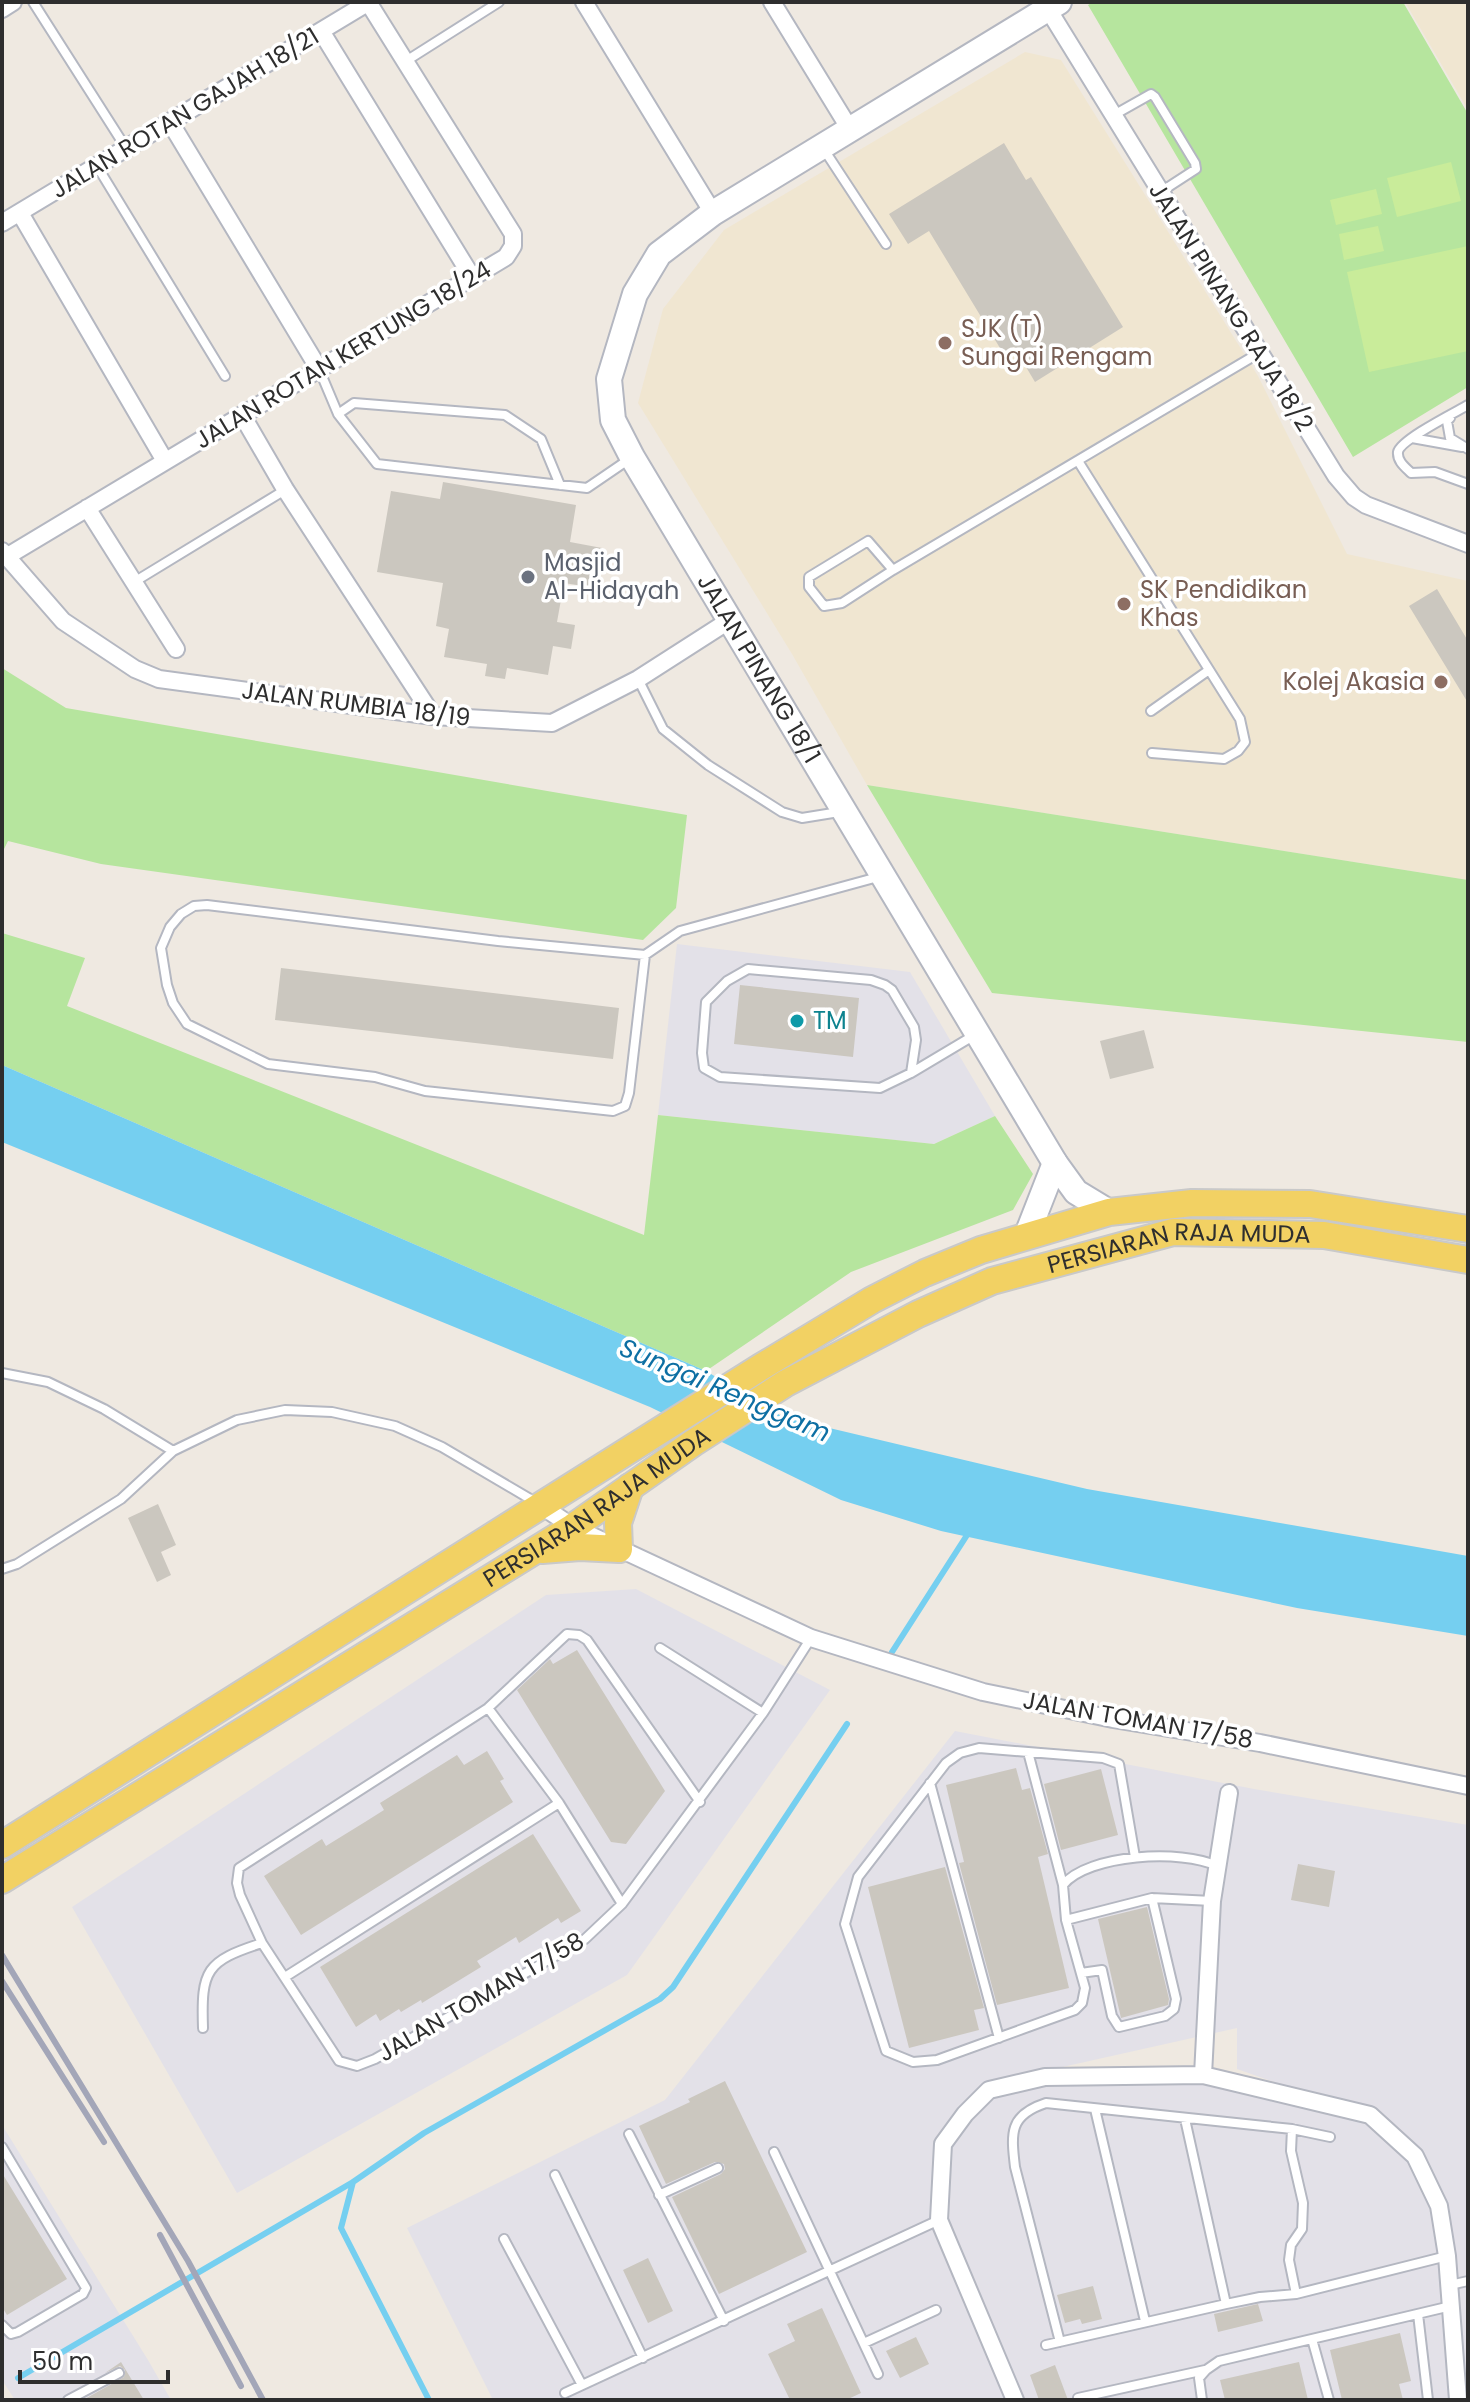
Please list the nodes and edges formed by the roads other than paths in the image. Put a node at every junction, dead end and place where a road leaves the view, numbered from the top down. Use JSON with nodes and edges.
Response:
{"nodes":[{"id":1,"x":13,"y":2,"type":"edge"},
{"id":2,"x":33,"y":2,"type":"edge"},
{"id":3,"x":368,"y":2,"type":"edge"},
{"id":4,"x":499,"y":2,"type":"edge"},
{"id":5,"x":584,"y":2,"type":"edge"},
{"id":6,"x":772,"y":2,"type":"edge"},
{"id":7,"x":1053,"y":6,"type":"edge"},
{"id":8,"x":2,"y":9,"type":"edge"},
{"id":9,"x":321,"y":31,"type":"junction"},
{"id":10,"x":406,"y":61,"type":"junction"},
{"id":11,"x":1112,"y":116,"type":"junction"},
{"id":12,"x":170,"y":122,"type":"junction"},
{"id":13,"x":851,"y":131,"type":"junction"},
{"id":14,"x":823,"y":147,"type":"junction"},
{"id":15,"x":126,"y":148,"type":"junction"},
{"id":16,"x":97,"y":166,"type":"junction"},
{"id":17,"x":1159,"y":193,"type":"junction"},
{"id":18,"x":20,"y":213,"type":"junction"},
{"id":19,"x":713,"y":213,"type":"junction"},
{"id":20,"x":2,"y":223,"type":"edge"},
{"id":21,"x":886,"y":244,"type":"dead end"},
{"id":22,"x":472,"y":277,"type":"junction"},
{"id":23,"x":1259,"y":353,"type":"junction"},
{"id":24,"x":319,"y":369,"type":"junction"},
{"id":25,"x":225,"y":376,"type":"dead end"},
{"id":26,"x":1468,"y":405,"type":"edge"},
{"id":27,"x":338,"y":414,"type":"junction"},
{"id":28,"x":1453,"y":414,"type":"junction"},
{"id":29,"x":242,"y":415,"type":"junction"},
{"id":30,"x":1411,"y":438,"type":"junction"},
{"id":31,"x":1465,"y":448,"type":"edge"},
{"id":32,"x":632,"y":457,"type":"junction"},
{"id":33,"x":165,"y":461,"type":"junction"},
{"id":34,"x":1078,"y":461,"type":"junction"},
{"id":35,"x":1468,"y":484,"type":"edge"},
{"id":36,"x":560,"y":485,"type":"junction"},
{"id":37,"x":285,"y":489,"type":"junction"},
{"id":38,"x":87,"y":508,"type":"junction"},
{"id":39,"x":1468,"y":544,"type":"edge"},
{"id":40,"x":3,"y":556,"type":"edge"},
{"id":41,"x":893,"y":570,"type":"junction"},
{"id":42,"x":134,"y":582,"type":"junction"},
{"id":43,"x":730,"y":620,"type":"junction"},
{"id":44,"x":176,"y":649,"type":"dead end"},
{"id":45,"x":1209,"y":670,"type":"junction"},
{"id":46,"x":638,"y":679,"type":"junction"},
{"id":47,"x":1151,"y":711,"type":"dead end"},
{"id":48,"x":433,"y":716,"type":"junction"},
{"id":49,"x":1152,"y":753,"type":"dead end"},
{"id":50,"x":844,"y":811,"type":"junction"},
{"id":51,"x":883,"y":876,"type":"junction"},
{"id":52,"x":645,"y":955,"type":"junction"},
{"id":53,"x":978,"y":1033,"type":"junction"},
{"id":54,"x":911,"y":1073,"type":"junction"},
{"id":55,"x":1055,"y":1163,"type":"junction"},
{"id":56,"x":1109,"y":1212,"type":"junction"},
{"id":57,"x":1468,"y":1229,"type":"edge"},
{"id":58,"x":1026,"y":1237,"type":"junction"},
{"id":59,"x":1468,"y":1260,"type":"edge"},
{"id":60,"x":2,"y":1373,"type":"edge"},
{"id":61,"x":173,"y":1451,"type":"junction"},
{"id":62,"x":630,"y":1487,"type":"junction"},
{"id":63,"x":540,"y":1505,"type":"junction"},
{"id":64,"x":573,"y":1527,"type":"junction"},
{"id":65,"x":619,"y":1549,"type":"junction"},
{"id":66,"x":535,"y":1551,"type":"junction"},
{"id":67,"x":2,"y":1569,"type":"edge"},
{"id":68,"x":811,"y":1638,"type":"junction"},
{"id":69,"x":660,"y":1648,"type":"dead end"},
{"id":70,"x":488,"y":1708,"type":"junction"},
{"id":71,"x":763,"y":1713,"type":"junction"},
{"id":72,"x":1028,"y":1752,"type":"junction"},
{"id":73,"x":930,"y":1783,"type":"junction"},
{"id":74,"x":1468,"y":1786,"type":"edge"},
{"id":75,"x":1229,"y":1793,"type":"dead end"},
{"id":76,"x":700,"y":1802,"type":"junction"},
{"id":77,"x":559,"y":1803,"type":"junction"},
{"id":78,"x":8,"y":1841,"type":"edge"},
{"id":79,"x":1135,"y":1857,"type":"junction"},
{"id":80,"x":1217,"y":1866,"type":"junction"},
{"id":81,"x":2,"y":1880,"type":"edge"},
{"id":82,"x":1063,"y":1885,"type":"junction"},
{"id":83,"x":1152,"y":1898,"type":"junction"},
{"id":84,"x":1212,"y":1901,"type":"junction"},
{"id":85,"x":622,"y":1904,"type":"junction"},
{"id":86,"x":1066,"y":1920,"type":"junction"},
{"id":87,"x":262,"y":1943,"type":"junction"},
{"id":88,"x":1081,"y":1973,"type":"junction"},
{"id":89,"x":285,"y":1977,"type":"junction"},
{"id":90,"x":203,"y":2028,"type":"dead end"},
{"id":91,"x":999,"y":2038,"type":"junction"},
{"id":92,"x":1203,"y":2075,"type":"junction"},
{"id":93,"x":1095,"y":2109,"type":"junction"},
{"id":94,"x":1185,"y":2119,"type":"junction"},
{"id":95,"x":1292,"y":2129,"type":"junction"},
{"id":96,"x":629,"y":2134,"type":"dead end"},
{"id":97,"x":1330,"y":2137,"type":"dead end"},
{"id":98,"x":2,"y":2147,"type":"edge"},
{"id":99,"x":774,"y":2152,"type":"dead end"},
{"id":100,"x":718,"y":2168,"type":"dead end"},
{"id":101,"x":555,"y":2175,"type":"dead end"},
{"id":102,"x":659,"y":2195,"type":"junction"},
{"id":103,"x":939,"y":2220,"type":"junction"},
{"id":104,"x":504,"y":2239,"type":"dead end"},
{"id":105,"x":1447,"y":2256,"type":"junction"},
{"id":106,"x":832,"y":2272,"type":"junction"},
{"id":107,"x":1468,"y":2281,"type":"edge"},
{"id":108,"x":1449,"y":2285,"type":"junction"},
{"id":109,"x":1296,"y":2294,"type":"junction"},
{"id":110,"x":1226,"y":2304,"type":"junction"},
{"id":111,"x":1451,"y":2306,"type":"junction"},
{"id":112,"x":936,"y":2310,"type":"dead end"},
{"id":113,"x":1418,"y":2314,"type":"junction"},
{"id":114,"x":724,"y":2321,"type":"junction"},
{"id":115,"x":1145,"y":2321,"type":"junction"},
{"id":116,"x":2,"y":2325,"type":"edge"},
{"id":117,"x":1312,"y":2339,"type":"junction"},
{"id":118,"x":1060,"y":2342,"type":"junction"},
{"id":119,"x":864,"y":2343,"type":"junction"},
{"id":120,"x":1046,"y":2345,"type":"dead end"},
{"id":121,"x":643,"y":2358,"type":"junction"},
{"id":122,"x":1206,"y":2370,"type":"junction"},
{"id":123,"x":119,"y":2373,"type":"dead end"},
{"id":124,"x":878,"y":2374,"type":"dead end"},
{"id":125,"x":582,"y":2385,"type":"junction"},
{"id":126,"x":565,"y":2393,"type":"dead end"},
{"id":127,"x":1078,"y":2398,"type":"dead end"},
{"id":128,"x":68,"y":2400,"type":"edge"},
{"id":129,"x":1015,"y":2400,"type":"edge"},
{"id":130,"x":1202,"y":2400,"type":"edge"},
{"id":131,"x":1329,"y":2400,"type":"edge"},
{"id":132,"x":1428,"y":2400,"type":"edge"},
{"id":133,"x":1458,"y":2400,"type":"edge"}],
"edges":[{"from":1,"to":8,"type":"street"},
{"from":2,"to":15,"type":"lane"},
{"from":3,"to":9,"type":"street","name":"JALAN ROTAN GAJAH 18/21"},
{"from":3,"to":10,"type":"street","name":"JALAN ROTAN KERTUNG 18/24"},
{"from":4,"to":10,"type":"lane"},
{"from":5,"to":19,"type":"street"},
{"from":6,"to":13,"type":"street"},
{"from":7,"to":11,"type":"street","name":"JALAN PINANG RAJA 18/2"},
{"from":7,"to":13,"type":"street","name":"JALAN PINANG 18/1"},
{"from":9,"to":12,"type":"street","name":"JALAN ROTAN GAJAH 18/21"},
{"from":9,"to":22,"type":"street"},
{"from":10,"to":22,"type":"street","name":"JALAN ROTAN KERTUNG 18/24"},
{"from":11,"to":17,"type":"street","name":"JALAN PINANG RAJA 18/2"},
{"from":11,"to":17,"type":"lane"},
{"from":12,"to":15,"type":"street","name":"JALAN ROTAN GAJAH 18/21"},
{"from":12,"to":24,"type":"street"},
{"from":13,"to":14,"type":"street","name":"JALAN PINANG 18/1"},
{"from":14,"to":19,"type":"street","name":"JALAN PINANG 18/1"},
{"from":14,"to":21,"type":"lane"},
{"from":15,"to":16,"type":"street","name":"JALAN ROTAN GAJAH 18/21"},
{"from":16,"to":18,"type":"street","name":"JALAN ROTAN GAJAH 18/21"},
{"from":16,"to":25,"type":"lane"},
{"from":17,"to":23,"type":"street","name":"JALAN PINANG RAJA 18/2"},
{"from":18,"to":20,"type":"street","name":"JALAN ROTAN GAJAH 18/21"},
{"from":18,"to":33,"type":"street"},
{"from":19,"to":32,"type":"street","name":"JALAN PINANG 18/1"},
{"from":22,"to":24,"type":"street","name":"JALAN ROTAN KERTUNG 18/24"},
{"from":23,"to":34,"type":"lane"},
{"from":23,"to":39,"type":"street","name":"JALAN PINANG RAJA 18/2"},
{"from":24,"to":27,"type":"lane"},
{"from":24,"to":29,"type":"street","name":"JALAN ROTAN KERTUNG 18/24"},
{"from":26,"to":28,"type":"lane"},
{"from":27,"to":36,"type":"lane"},
{"from":27,"to":36,"type":"lane"},
{"from":28,"to":30,"type":"lane"},
{"from":28,"to":31,"type":"lane"},
{"from":29,"to":33,"type":"street","name":"JALAN ROTAN KERTUNG 18/24"},
{"from":29,"to":37,"type":"street"},
{"from":30,"to":31,"type":"lane"},
{"from":30,"to":35,"type":"lane"},
{"from":32,"to":36,"type":"lane"},
{"from":32,"to":43,"type":"street","name":"JALAN PINANG 18/1"},
{"from":33,"to":38,"type":"street","name":"JALAN ROTAN KERTUNG 18/24"},
{"from":34,"to":41,"type":"lane"},
{"from":34,"to":45,"type":"lane"},
{"from":37,"to":42,"type":"lane"},
{"from":37,"to":48,"type":"street"},
{"from":38,"to":40,"type":"street","name":"JALAN ROTAN KERTUNG 18/24"},
{"from":38,"to":42,"type":"street"},
{"from":40,"to":48,"type":"street","name":"JALAN RUMBIA 18/19"},
{"from":41,"to":41,"type":"lane"},
{"from":42,"to":44,"type":"street"},
{"from":43,"to":46,"type":"street","name":"JALAN RUMBIA 18/19"},
{"from":43,"to":50,"type":"street","name":"JALAN PINANG 18/1"},
{"from":45,"to":47,"type":"lane"},
{"from":45,"to":49,"type":"lane"},
{"from":46,"to":48,"type":"street","name":"JALAN RUMBIA 18/19"},
{"from":46,"to":50,"type":"lane"},
{"from":50,"to":51,"type":"street","name":"JALAN PINANG 18/1"},
{"from":51,"to":52,"type":"lane"},
{"from":51,"to":53,"type":"street","name":"JALAN PINANG 18/1"},
{"from":52,"to":52,"type":"lane"},
{"from":53,"to":54,"type":"lane"},
{"from":53,"to":55,"type":"street","name":"JALAN PINANG 18/1"},
{"from":54,"to":54,"type":"lane"},
{"from":55,"to":56,"type":"street","name":"JALAN PINANG 18/1"},
{"from":55,"to":58,"type":"street"},
{"from":56,"to":57,"type":"main road","name":"PERSIARAN RAJA MUDA"},
{"from":56,"to":58,"type":"main road","name":"PERSIARAN RAJA MUDA"},
{"from":58,"to":63,"type":"main road","name":"PERSIARAN RAJA MUDA"},
{"from":59,"to":62,"type":"main road","name":"PERSIARAN RAJA MUDA"},
{"from":60,"to":61,"type":"lane"},
{"from":61,"to":63,"type":"lane"},
{"from":61,"to":67,"type":"lane"},
{"from":62,"to":64,"type":"main road","name":"PERSIARAN RAJA MUDA"},
{"from":62,"to":65,"type":"main road"},
{"from":63,"to":64,"type":"street","name":"JALAN TOMAN 17/58"},
{"from":63,"to":78,"type":"main road","name":"PERSIARAN RAJA MUDA"},
{"from":64,"to":65,"type":"street","name":"JALAN TOMAN 17/58"},
{"from":64,"to":66,"type":"main road","name":"PERSIARAN RAJA MUDA"},
{"from":65,"to":66,"type":"main road"},
{"from":65,"to":68,"type":"street","name":"JALAN TOMAN 17/58"},
{"from":66,"to":81,"type":"main road","name":"PERSIARAN RAJA MUDA"},
{"from":68,"to":71,"type":"lane","name":"JALAN TOMAN 17/58"},
{"from":68,"to":74,"type":"street","name":"JALAN TOMAN 17/58"},
{"from":69,"to":71,"type":"lane"},
{"from":70,"to":76,"type":"lane"},
{"from":70,"to":77,"type":"lane"},
{"from":70,"to":87,"type":"lane"},
{"from":71,"to":76,"type":"lane","name":"JALAN TOMAN 17/58"},
{"from":72,"to":73,"type":"lane"},
{"from":72,"to":79,"type":"lane"},
{"from":72,"to":82,"type":"lane"},
{"from":73,"to":91,"type":"lane"},
{"from":73,"to":91,"type":"lane"},
{"from":75,"to":80,"type":"street"},
{"from":76,"to":85,"type":"lane","name":"JALAN TOMAN 17/58"},
{"from":77,"to":85,"type":"lane"},
{"from":77,"to":89,"type":"lane"},
{"from":79,"to":80,"type":"lane"},
{"from":79,"to":82,"type":"lane"},
{"from":80,"to":84,"type":"street"},
{"from":82,"to":86,"type":"lane"},
{"from":83,"to":84,"type":"lane"},
{"from":83,"to":86,"type":"lane"},
{"from":83,"to":88,"type":"lane"},
{"from":84,"to":92,"type":"street"},
{"from":85,"to":89,"type":"lane","name":"JALAN TOMAN 17/58"},
{"from":86,"to":88,"type":"lane"},
{"from":87,"to":89,"type":"lane"},
{"from":87,"to":90,"type":"lane"},
{"from":88,"to":91,"type":"lane"},
{"from":92,"to":103,"type":"street"},
{"from":92,"to":105,"type":"street"},
{"from":93,"to":94,"type":"lane"},
{"from":93,"to":115,"type":"lane"},
{"from":93,"to":118,"type":"lane"},
{"from":94,"to":95,"type":"lane"},
{"from":94,"to":110,"type":"lane"},
{"from":95,"to":97,"type":"lane"},
{"from":95,"to":109,"type":"lane"},
{"from":96,"to":102,"type":"lane"},
{"from":98,"to":116,"type":"lane"},
{"from":99,"to":106,"type":"lane"},
{"from":100,"to":102,"type":"lane"},
{"from":101,"to":121,"type":"lane"},
{"from":102,"to":114,"type":"lane"},
{"from":103,"to":106,"type":"lane"},
{"from":103,"to":129,"type":"street"},
{"from":104,"to":125,"type":"lane"},
{"from":105,"to":108,"type":"street"},
{"from":105,"to":109,"type":"lane"},
{"from":106,"to":114,"type":"lane"},
{"from":106,"to":119,"type":"lane"},
{"from":107,"to":108,"type":"lane"},
{"from":108,"to":111,"type":"street"},
{"from":109,"to":110,"type":"lane"},
{"from":110,"to":115,"type":"lane"},
{"from":111,"to":113,"type":"lane"},
{"from":111,"to":133,"type":"street"},
{"from":112,"to":119,"type":"lane"},
{"from":113,"to":117,"type":"lane"},
{"from":113,"to":132,"type":"lane"},
{"from":114,"to":121,"type":"lane"},
{"from":115,"to":118,"type":"lane"},
{"from":117,"to":122,"type":"lane"},
{"from":117,"to":131,"type":"lane"},
{"from":118,"to":120,"type":"lane"},
{"from":119,"to":124,"type":"lane"},
{"from":121,"to":125,"type":"lane"},
{"from":122,"to":127,"type":"lane"},
{"from":122,"to":130,"type":"lane"},
{"from":123,"to":128,"type":"lane"},
{"from":125,"to":126,"type":"lane"}]}
